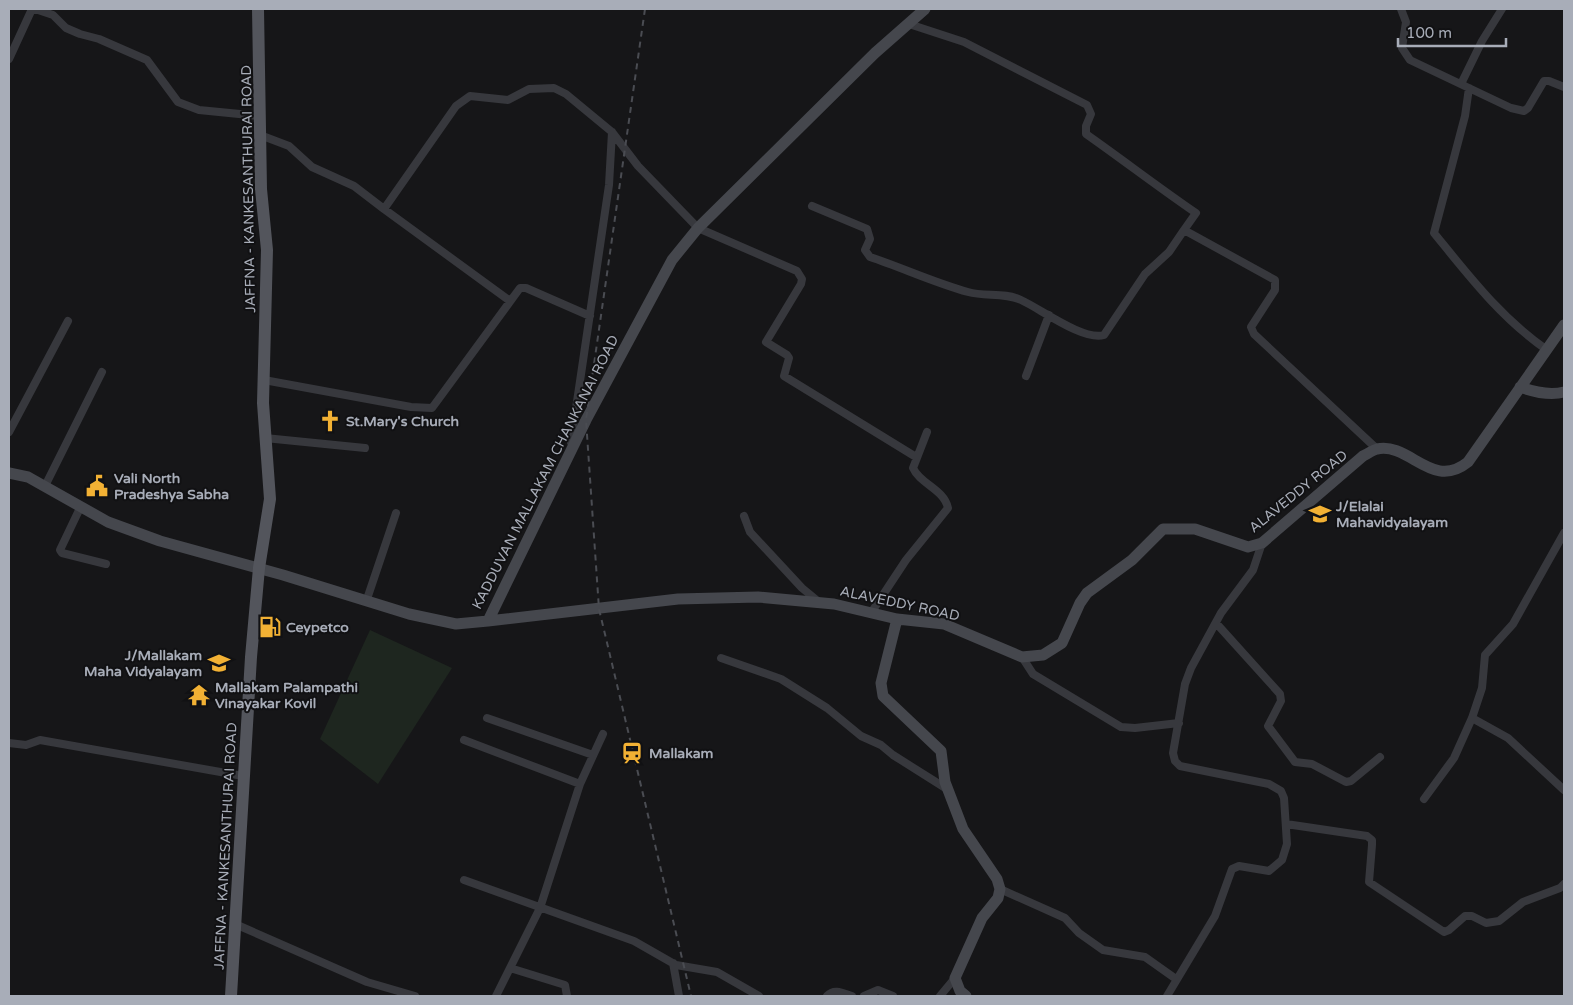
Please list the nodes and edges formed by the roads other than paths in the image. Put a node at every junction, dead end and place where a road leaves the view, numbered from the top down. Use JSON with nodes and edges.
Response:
{"nodes":[{"id":1,"x":34,"y":9,"type":"edge"},
{"id":2,"x":258,"y":9,"type":"edge"},
{"id":3,"x":925,"y":9,"type":"edge"},
{"id":4,"x":1400,"y":9,"type":"edge"},
{"id":5,"x":1502,"y":9,"type":"edge"},
{"id":6,"x":909,"y":24,"type":"junction"},
{"id":7,"x":9,"y":59,"type":"edge"},
{"id":8,"x":1465,"y":86,"type":"junction"},
{"id":9,"x":1564,"y":87,"type":"edge"},
{"id":10,"x":260,"y":116,"type":"junction"},
{"id":11,"x":612,"y":132,"type":"junction"},
{"id":12,"x":260,"y":135,"type":"junction"},
{"id":13,"x":812,"y":206,"type":"dead end"},
{"id":14,"x":384,"y":208,"type":"junction"},
{"id":15,"x":698,"y":228,"type":"junction"},
{"id":16,"x":1184,"y":230,"type":"junction"},
{"id":17,"x":510,"y":302,"type":"junction"},
{"id":18,"x":1049,"y":314,"type":"junction"},
{"id":19,"x":590,"y":316,"type":"junction"},
{"id":20,"x":68,"y":321,"type":"dead end"},
{"id":21,"x":1564,"y":324,"type":"edge"},
{"id":22,"x":1547,"y":350,"type":"junction"},
{"id":23,"x":102,"y":372,"type":"dead end"},
{"id":24,"x":1026,"y":376,"type":"dead end"},
{"id":25,"x":264,"y":380,"type":"junction"},
{"id":26,"x":1520,"y":388,"type":"junction"},
{"id":27,"x":1564,"y":392,"type":"edge"},
{"id":28,"x":9,"y":432,"type":"edge"},
{"id":29,"x":927,"y":432,"type":"dead end"},
{"id":30,"x":265,"y":438,"type":"junction"},
{"id":31,"x":365,"y":448,"type":"dead end"},
{"id":32,"x":1377,"y":449,"type":"junction"},
{"id":33,"x":569,"y":454,"type":"junction"},
{"id":34,"x":916,"y":458,"type":"junction"},
{"id":35,"x":9,"y":473,"type":"edge"},
{"id":36,"x":45,"y":486,"type":"junction"},
{"id":37,"x":81,"y":506,"type":"junction"},
{"id":38,"x":396,"y":513,"type":"dead end"},
{"id":39,"x":744,"y":516,"type":"dead end"},
{"id":40,"x":1564,"y":533,"type":"edge"},
{"id":41,"x":1262,"y":543,"type":"junction"},
{"id":42,"x":106,"y":564,"type":"dead end"},
{"id":43,"x":258,"y":568,"type":"junction"},
{"id":44,"x":367,"y":599,"type":"junction"},
{"id":45,"x":819,"y":602,"type":"junction"},
{"id":46,"x":871,"y":613,"type":"junction"},
{"id":47,"x":897,"y":619,"type":"junction"},
{"id":48,"x":488,"y":620,"type":"junction"},
{"id":49,"x":1216,"y":623,"type":"junction"},
{"id":50,"x":1022,"y":657,"type":"junction"},
{"id":51,"x":721,"y":658,"type":"dead end"},
{"id":52,"x":487,"y":718,"type":"dead end"},
{"id":53,"x":1472,"y":718,"type":"junction"},
{"id":54,"x":1179,"y":723,"type":"junction"},
{"id":55,"x":603,"y":734,"type":"dead end"},
{"id":56,"x":464,"y":740,"type":"dead end"},
{"id":57,"x":9,"y":743,"type":"edge"},
{"id":58,"x":593,"y":755,"type":"junction"},
{"id":59,"x":1380,"y":756,"type":"dead end"},
{"id":60,"x":243,"y":776,"type":"junction"},
{"id":61,"x":580,"y":784,"type":"junction"},
{"id":62,"x":947,"y":789,"type":"junction"},
{"id":63,"x":1564,"y":790,"type":"edge"},
{"id":64,"x":1424,"y":799,"type":"dead end"},
{"id":65,"x":1286,"y":824,"type":"junction"},
{"id":66,"x":464,"y":880,"type":"dead end"},
{"id":67,"x":1564,"y":884,"type":"edge"},
{"id":68,"x":1000,"y":889,"type":"junction"},
{"id":69,"x":540,"y":908,"type":"junction"},
{"id":70,"x":235,"y":924,"type":"junction"},
{"id":71,"x":673,"y":963,"type":"junction"},
{"id":72,"x":510,"y":968,"type":"junction"},
{"id":73,"x":955,"y":978,"type":"junction"},
{"id":74,"x":1176,"y":979,"type":"junction"},
{"id":75,"x":231,"y":996,"type":"edge"},
{"id":76,"x":415,"y":996,"type":"edge"},
{"id":77,"x":496,"y":996,"type":"edge"},
{"id":78,"x":567,"y":996,"type":"edge"},
{"id":79,"x":679,"y":996,"type":"edge"},
{"id":80,"x":759,"y":996,"type":"edge"},
{"id":81,"x":827,"y":996,"type":"edge"},
{"id":82,"x":852,"y":996,"type":"edge"},
{"id":83,"x":864,"y":996,"type":"edge"},
{"id":84,"x":893,"y":996,"type":"edge"},
{"id":85,"x":940,"y":996,"type":"edge"},
{"id":86,"x":966,"y":996,"type":"edge"},
{"id":87,"x":1167,"y":996,"type":"edge"}],
"edges":[{"from":1,"to":7,"type":"street"},
{"from":1,"to":10,"type":"street"},
{"from":2,"to":10,"type":"main road","name":"JAFFNA - KANKESANTHURAI ROAD"},
{"from":3,"to":6,"type":"street","name":"KADDUVAN MALLAKAM CHANKANAI ROAD"},
{"from":4,"to":8,"type":"street"},
{"from":5,"to":8,"type":"street"},
{"from":6,"to":15,"type":"street","name":"KADDUVAN MALLAKAM CHANKANAI ROAD"},
{"from":6,"to":16,"type":"street"},
{"from":8,"to":9,"type":"street"},
{"from":8,"to":22,"type":"street"},
{"from":10,"to":12,"type":"main road","name":"JAFFNA - KANKESANTHURAI ROAD"},
{"from":11,"to":14,"type":"street"},
{"from":11,"to":15,"type":"street"},
{"from":11,"to":19,"type":"street"},
{"from":12,"to":14,"type":"street"},
{"from":12,"to":25,"type":"main road","name":"JAFFNA - KANKESANTHURAI ROAD"},
{"from":13,"to":18,"type":"street"},
{"from":14,"to":17,"type":"street"},
{"from":15,"to":33,"type":"street","name":"KADDUVAN MALLAKAM CHANKANAI ROAD"},
{"from":15,"to":34,"type":"street"},
{"from":16,"to":18,"type":"street"},
{"from":16,"to":32,"type":"street"},
{"from":17,"to":19,"type":"street"},
{"from":17,"to":25,"type":"street"},
{"from":18,"to":24,"type":"street"},
{"from":19,"to":33,"type":"street"},
{"from":20,"to":28,"type":"street"},
{"from":21,"to":22,"type":"street"},
{"from":22,"to":26,"type":"street"},
{"from":23,"to":36,"type":"street"},
{"from":25,"to":30,"type":"main road","name":"JAFFNA - KANKESANTHURAI ROAD"},
{"from":26,"to":27,"type":"street"},
{"from":26,"to":32,"type":"street"},
{"from":29,"to":34,"type":"street"},
{"from":30,"to":31,"type":"street"},
{"from":30,"to":43,"type":"main road","name":"JAFFNA - KANKESANTHURAI ROAD"},
{"from":32,"to":41,"type":"street","name":"ALAVEDDY ROAD"},
{"from":33,"to":48,"type":"street","name":"KADDUVAN MALLAKAM CHANKANAI ROAD"},
{"from":34,"to":46,"type":"street"},
{"from":35,"to":36,"type":"street","name":"KADDUVAN MALLAKAM CHANKANAI ROAD"},
{"from":36,"to":37,"type":"street","name":"KADDUVAN MALLAKAM CHANKANAI ROAD"},
{"from":37,"to":42,"type":"street"},
{"from":37,"to":43,"type":"street","name":"KADDUVAN MALLAKAM CHANKANAI ROAD"},
{"from":38,"to":44,"type":"street"},
{"from":39,"to":45,"type":"street"},
{"from":40,"to":53,"type":"street"},
{"from":41,"to":49,"type":"street"},
{"from":41,"to":50,"type":"street","name":"ALAVEDDY ROAD"},
{"from":43,"to":44,"type":"street","name":"KADDUVAN MALLAKAM CHANKANAI ROAD"},
{"from":43,"to":60,"type":"main road","name":"JAFFNA - KANKESANTHURAI ROAD"},
{"from":44,"to":48,"type":"street","name":"KADDUVAN MALLAKAM CHANKANAI ROAD"},
{"from":45,"to":46,"type":"street","name":"ALAVEDDY ROAD"},
{"from":45,"to":48,"type":"street","name":"ALAVEDDY ROAD"},
{"from":46,"to":47,"type":"street","name":"ALAVEDDY ROAD"},
{"from":47,"to":50,"type":"street","name":"ALAVEDDY ROAD"},
{"from":47,"to":62,"type":"street"},
{"from":49,"to":54,"type":"street"},
{"from":49,"to":59,"type":"street"},
{"from":50,"to":54,"type":"street"},
{"from":51,"to":62,"type":"street"},
{"from":52,"to":58,"type":"street"},
{"from":53,"to":63,"type":"street"},
{"from":53,"to":64,"type":"street"},
{"from":54,"to":65,"type":"street"},
{"from":55,"to":58,"type":"street"},
{"from":56,"to":61,"type":"street"},
{"from":57,"to":60,"type":"street"},
{"from":58,"to":61,"type":"street"},
{"from":60,"to":70,"type":"main road","name":"JAFFNA - KANKESANTHURAI ROAD"},
{"from":61,"to":69,"type":"street"},
{"from":62,"to":68,"type":"street"},
{"from":65,"to":67,"type":"street"},
{"from":65,"to":74,"type":"street"},
{"from":66,"to":69,"type":"street"},
{"from":68,"to":73,"type":"street"},
{"from":68,"to":74,"type":"street"},
{"from":69,"to":71,"type":"street"},
{"from":69,"to":72,"type":"street"},
{"from":70,"to":75,"type":"main road","name":"JAFFNA - KANKESANTHURAI ROAD"},
{"from":70,"to":76,"type":"street"},
{"from":71,"to":79,"type":"street"},
{"from":71,"to":80,"type":"street"},
{"from":72,"to":77,"type":"street"},
{"from":72,"to":78,"type":"street"},
{"from":73,"to":85,"type":"street"},
{"from":73,"to":86,"type":"street"},
{"from":74,"to":87,"type":"street"},
{"from":81,"to":82,"type":"street"},
{"from":83,"to":84,"type":"street"}]}
